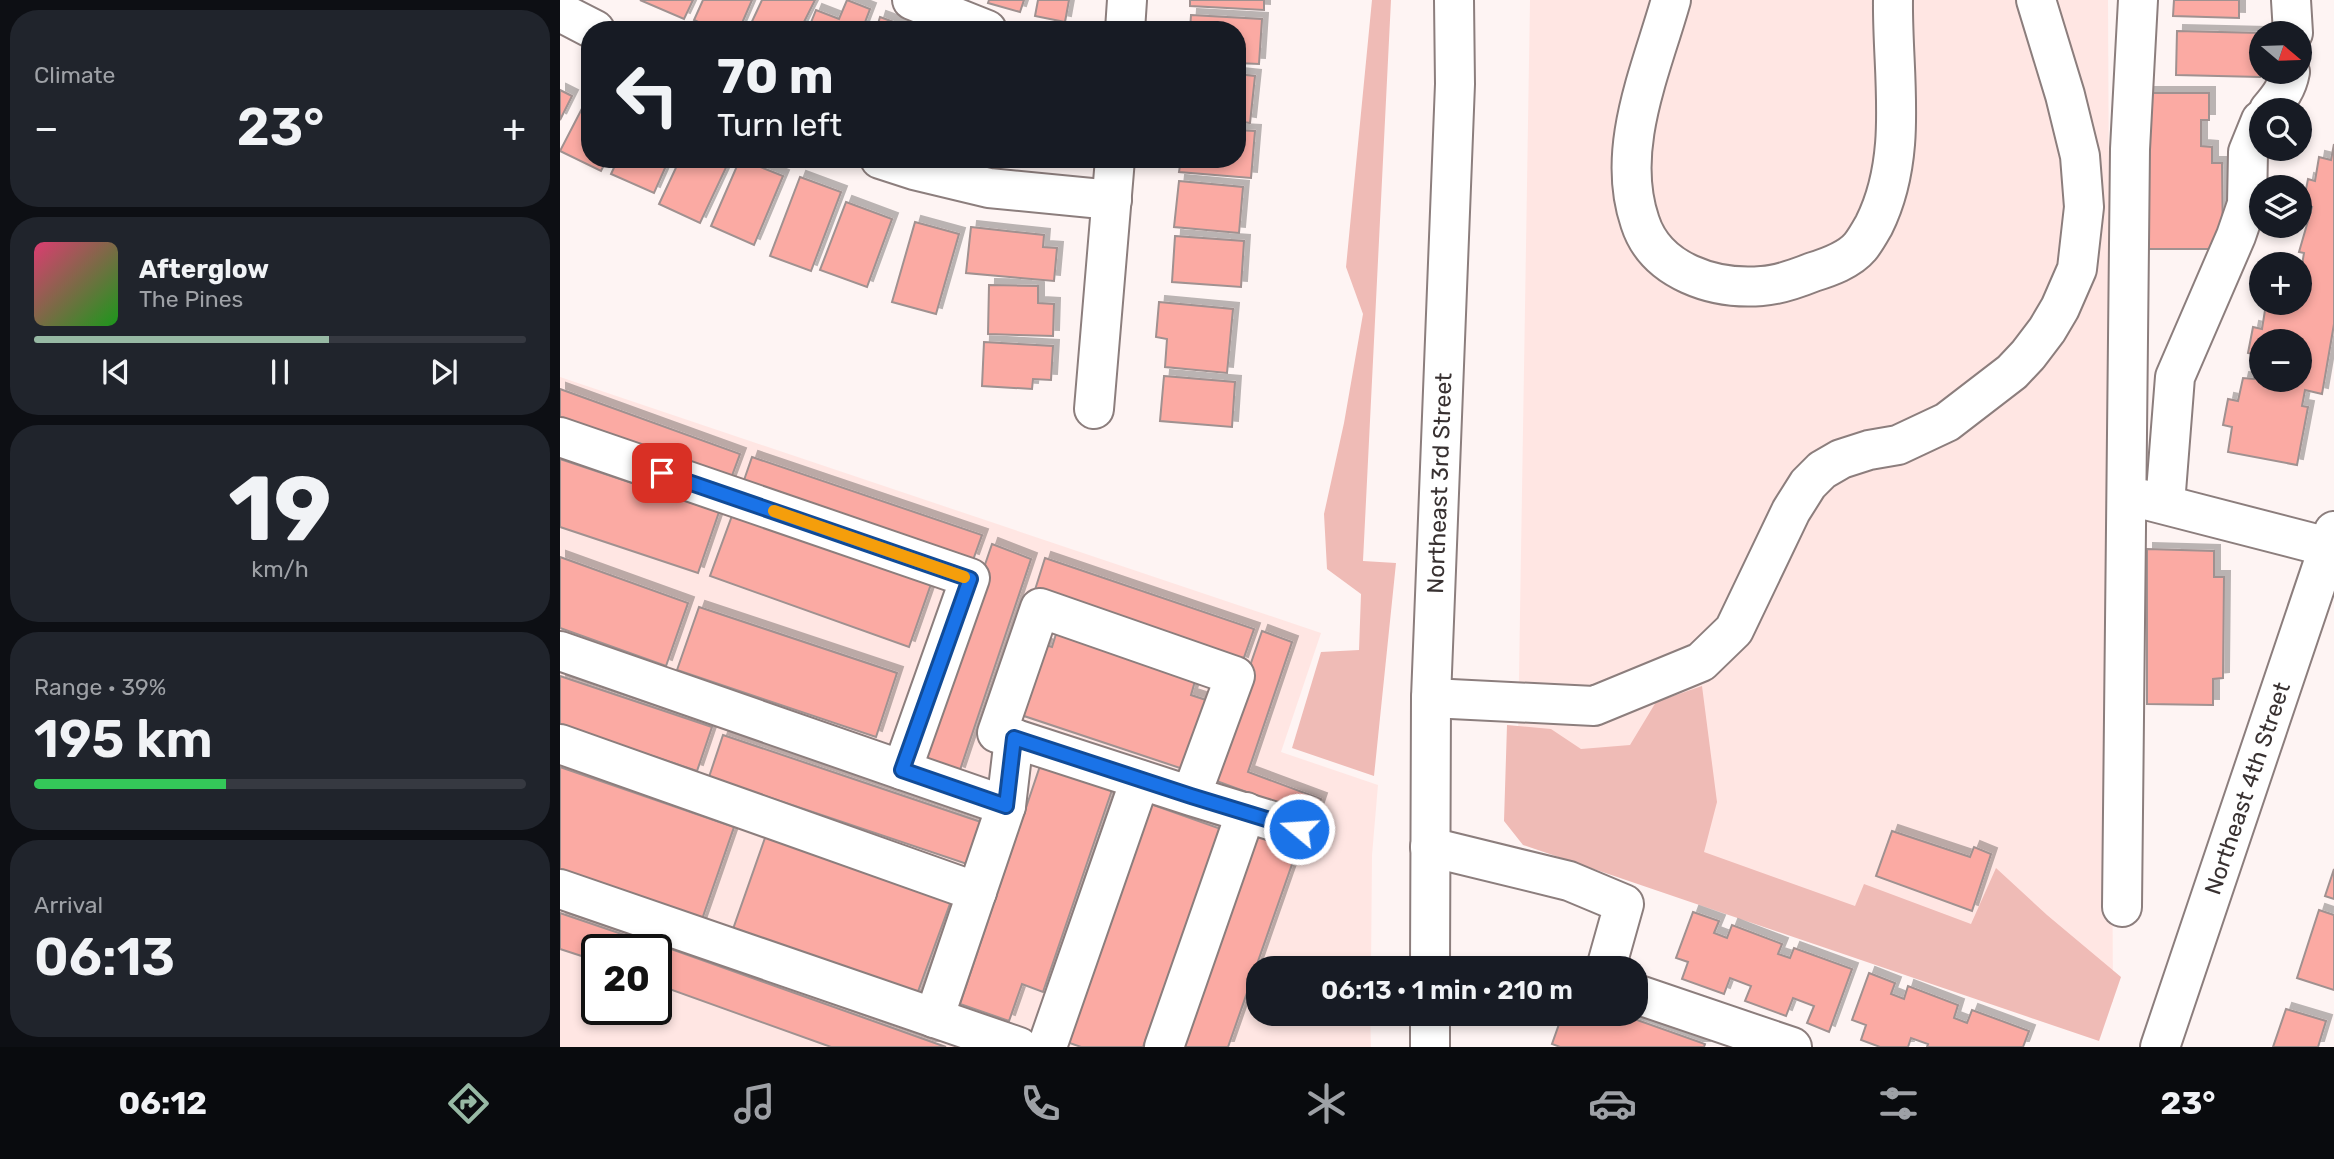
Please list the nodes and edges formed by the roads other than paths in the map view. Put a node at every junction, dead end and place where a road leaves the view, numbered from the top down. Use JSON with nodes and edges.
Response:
{"nodes":[{"id":1,"x":912,"y":0,"type":"edge"},
{"id":2,"x":1127,"y":0,"type":"edge"},
{"id":3,"x":1454,"y":0,"type":"edge"},
{"id":4,"x":1671,"y":0,"type":"edge"},
{"id":5,"x":1893,"y":0,"type":"edge"},
{"id":6,"x":2036,"y":0,"type":"edge"},
{"id":7,"x":2138,"y":0,"type":"edge"},
{"id":8,"x":2291,"y":0,"type":"edge"},
{"id":9,"x":560,"y":12,"type":"edge"},
{"id":10,"x":964,"y":21,"type":"edge"},
{"id":11,"x":1126,"y":21,"type":"edge"},
{"id":12,"x":2292,"y":21,"type":"edge"},
{"id":13,"x":581,"y":23,"type":"edge"},
{"id":14,"x":2249,"y":150,"type":"edge"},
{"id":15,"x":908,"y":168,"type":"edge"},
{"id":16,"x":1114,"y":168,"type":"edge"},
{"id":17,"x":1112,"y":200,"type":"junction"},
{"id":18,"x":1094,"y":409,"type":"dead end"},
{"id":19,"x":560,"y":437,"type":"edge"},
{"id":20,"x":2126,"y":496,"type":"junction"},
{"id":21,"x":2165,"y":504,"type":"junction"},
{"id":22,"x":2331,"y":539,"type":"edge"},
{"id":23,"x":560,"y":651,"type":"edge"},
{"id":24,"x":1432,"y":698,"type":"junction"},
{"id":25,"x":1014,"y":738,"type":"junction"},
{"id":26,"x":560,"y":744,"type":"edge"},
{"id":27,"x":902,"y":770,"type":"junction"},
{"id":28,"x":1140,"y":780,"type":"junction"},
{"id":29,"x":1191,"y":796,"type":"junction"},
{"id":30,"x":1006,"y":806,"type":"junction"},
{"id":31,"x":1246,"y":812,"type":"junction"},
{"id":32,"x":1299,"y":829,"type":"dead end"},
{"id":33,"x":1430,"y":847,"type":"junction"},
{"id":34,"x":560,"y":889,"type":"edge"},
{"id":35,"x":977,"y":892,"type":"junction"},
{"id":36,"x":2122,"y":907,"type":"dead end"},
{"id":37,"x":1430,"y":956,"type":"edge"},
{"id":38,"x":1609,"y":956,"type":"edge"},
{"id":39,"x":1648,"y":997,"type":"edge"},
{"id":40,"x":934,"y":1018,"type":"junction"},
{"id":41,"x":1430,"y":1026,"type":"edge"},
{"id":42,"x":1019,"y":1047,"type":"edge"},
{"id":43,"x":1047,"y":1047,"type":"edge"},
{"id":44,"x":1164,"y":1047,"type":"edge"},
{"id":45,"x":1430,"y":1047,"type":"edge"},
{"id":46,"x":1792,"y":1047,"type":"edge"},
{"id":47,"x":2160,"y":1047,"type":"edge"}],
"edges":[{"from":1,"to":10,"type":"street"},
{"from":2,"to":11,"type":"street"},
{"from":3,"to":24,"type":"street","name":"Northeast 3rd Street"},
{"from":4,"to":5,"type":"street"},
{"from":6,"to":24,"type":"street"},
{"from":7,"to":20,"type":"street"},
{"from":8,"to":12,"type":"street"},
{"from":9,"to":13,"type":"street"},
{"from":14,"to":21,"type":"street"},
{"from":15,"to":17,"type":"street"},
{"from":16,"to":17,"type":"street"},
{"from":17,"to":18,"type":"street"},
{"from":19,"to":27,"type":"street"},
{"from":20,"to":21,"type":"street"},
{"from":20,"to":36,"type":"street"},
{"from":21,"to":22,"type":"street"},
{"from":22,"to":47,"type":"street","name":"Northeast 4th Street"},
{"from":23,"to":27,"type":"street"},
{"from":24,"to":33,"type":"street","name":"Northeast 3rd Street"},
{"from":25,"to":28,"type":"street"},
{"from":25,"to":29,"type":"street"},
{"from":25,"to":30,"type":"street"},
{"from":26,"to":35,"type":"street"},
{"from":27,"to":30,"type":"street"},
{"from":28,"to":29,"type":"street"},
{"from":28,"to":43,"type":"street"},
{"from":29,"to":31,"type":"street"},
{"from":30,"to":35,"type":"street"},
{"from":31,"to":32,"type":"street"},
{"from":31,"to":44,"type":"street"},
{"from":33,"to":37,"type":"street","name":"Northeast 3rd Street"},
{"from":33,"to":38,"type":"street"},
{"from":34,"to":40,"type":"street"},
{"from":35,"to":40,"type":"street"},
{"from":39,"to":46,"type":"street"},
{"from":40,"to":42,"type":"street"},
{"from":41,"to":45,"type":"street"}]}
